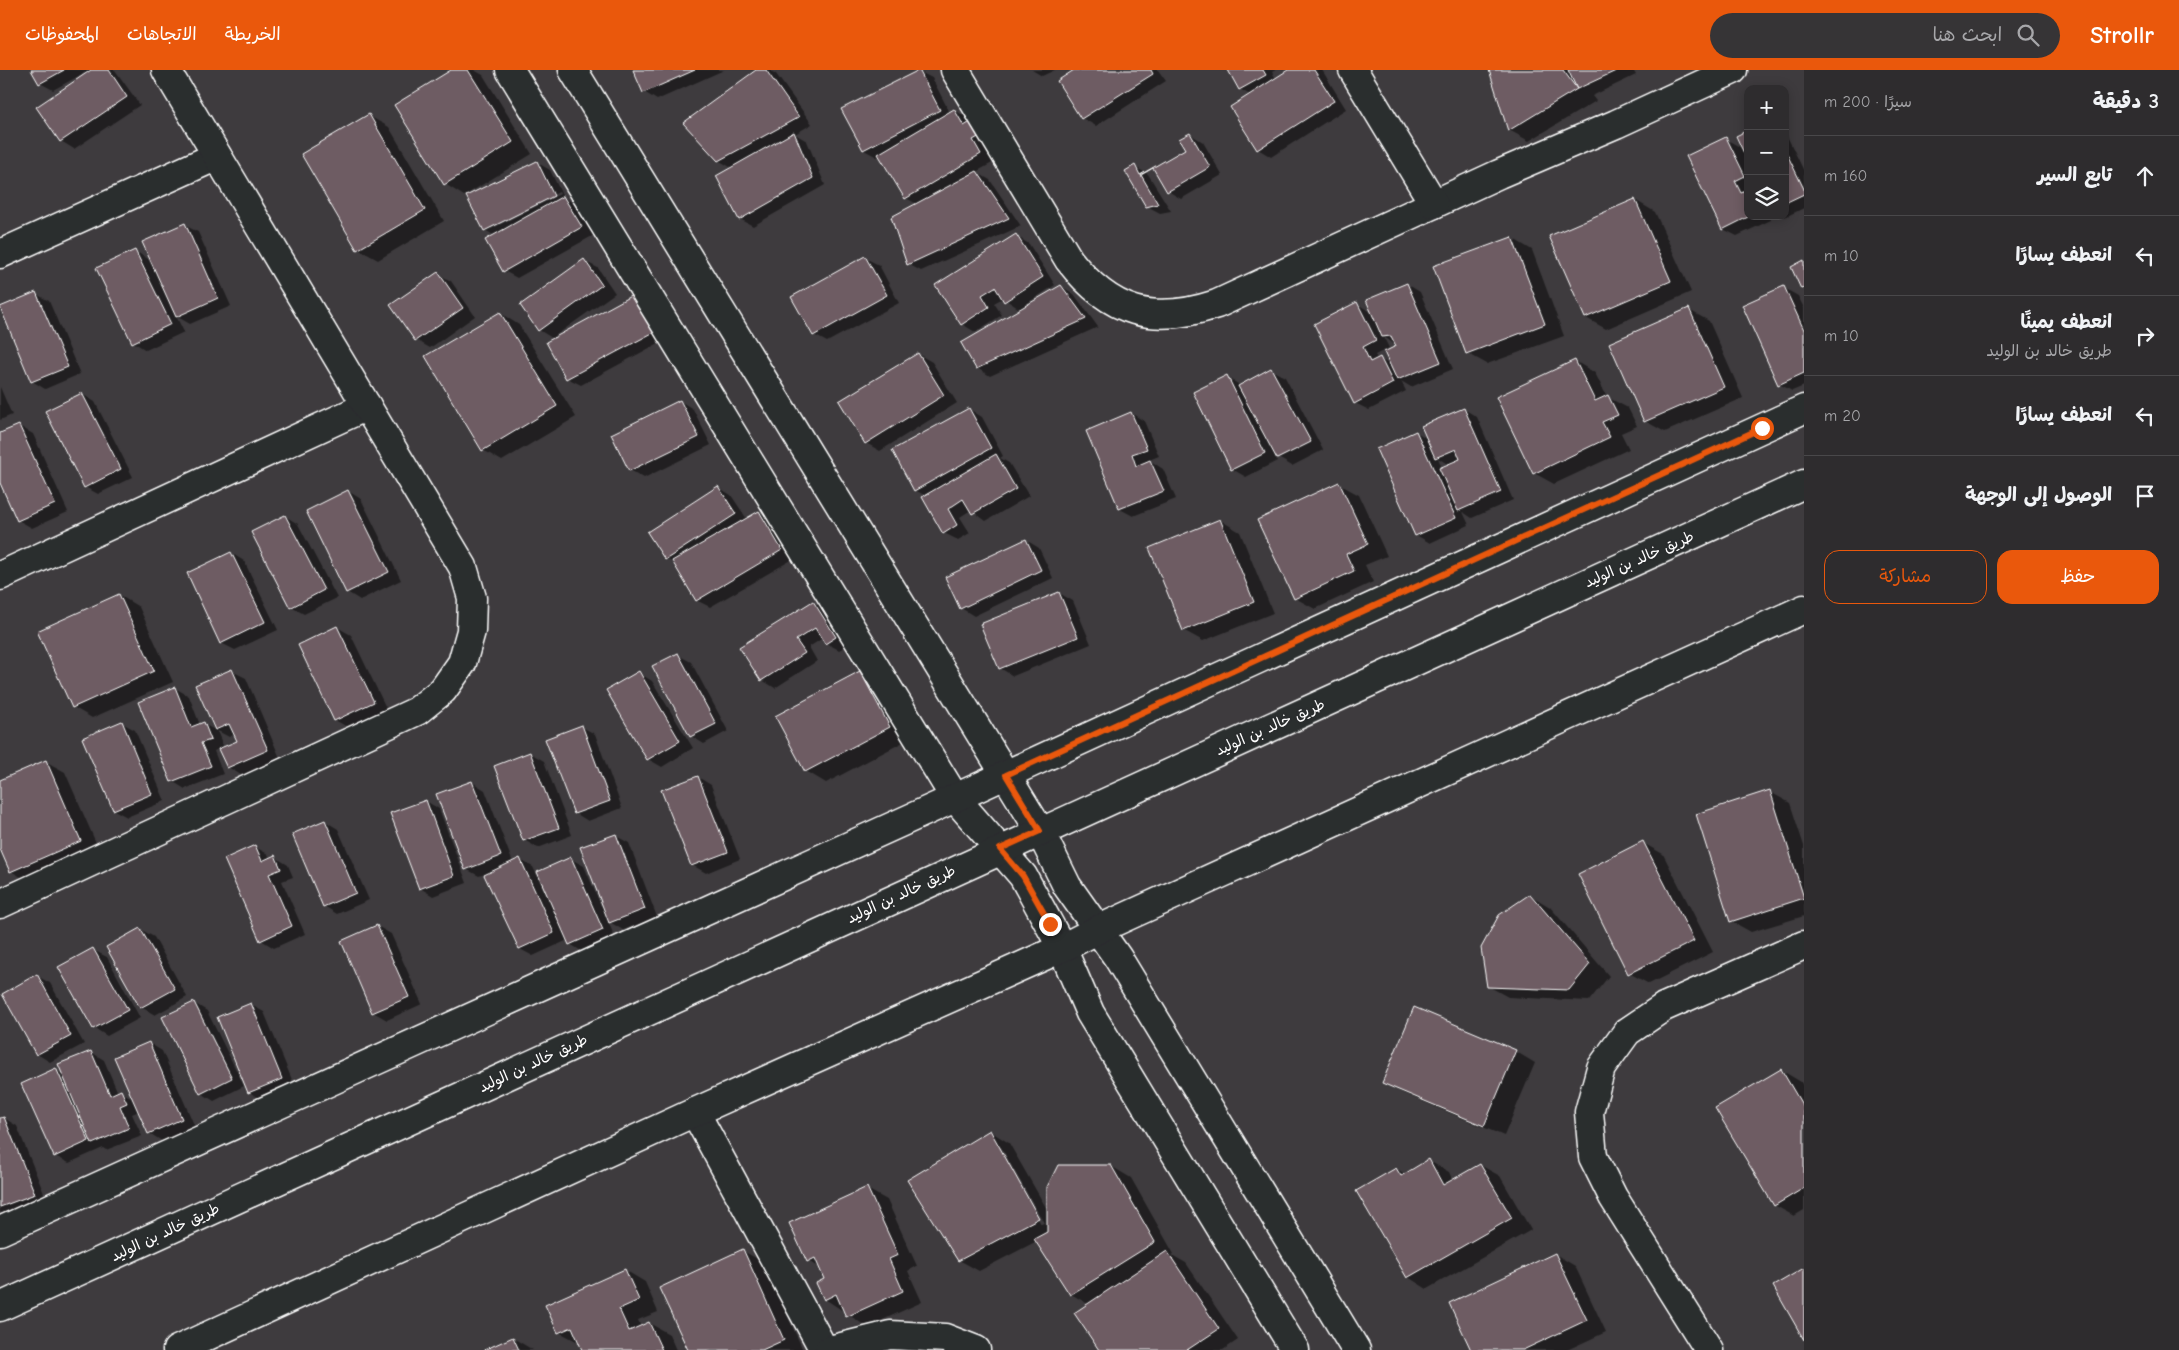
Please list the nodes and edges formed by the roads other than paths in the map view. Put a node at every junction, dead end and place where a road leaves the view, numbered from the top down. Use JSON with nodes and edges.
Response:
{"nodes":[{"id":1,"x":166,"y":70,"type":"edge"},
{"id":2,"x":510,"y":70,"type":"edge"},
{"id":3,"x":573,"y":70,"type":"edge"},
{"id":4,"x":955,"y":70,"type":"edge"},
{"id":5,"x":1353,"y":70,"type":"edge"},
{"id":6,"x":1733,"y":70,"type":"edge"},
{"id":7,"x":217,"y":156,"type":"junction"},
{"id":8,"x":1434,"y":204,"type":"junction"},
{"id":9,"x":0,"y":254,"type":"edge"},
{"id":10,"x":367,"y":406,"type":"junction"},
{"id":11,"x":1804,"y":409,"type":"edge"},
{"id":12,"x":1804,"y":484,"type":"edge"},
{"id":13,"x":0,"y":576,"type":"edge"},
{"id":14,"x":1804,"y":609,"type":"edge"},
{"id":15,"x":1006,"y":775,"type":"junction"},
{"id":16,"x":955,"y":798,"type":"junction"},
{"id":17,"x":1040,"y":831,"type":"junction"},
{"id":18,"x":1000,"y":849,"type":"junction"},
{"id":19,"x":0,"y":904,"type":"edge"},
{"id":20,"x":1099,"y":929,"type":"junction"},
{"id":21,"x":1804,"y":945,"type":"edge"},
{"id":22,"x":1062,"y":948,"type":"junction"},
{"id":23,"x":695,"y":1112,"type":"junction"},
{"id":24,"x":0,"y":1231,"type":"edge"},
{"id":25,"x":0,"y":1307,"type":"edge"},
{"id":26,"x":177,"y":1350,"type":"edge"},
{"id":27,"x":824,"y":1350,"type":"edge"},
{"id":28,"x":829,"y":1350,"type":"edge"},
{"id":29,"x":976,"y":1350,"type":"edge"},
{"id":30,"x":1294,"y":1350,"type":"edge"},
{"id":31,"x":1356,"y":1350,"type":"edge"},
{"id":32,"x":1709,"y":1350,"type":"edge"}],
"edges":[{"from":1,"to":7,"type":"street"},
{"from":2,"to":16,"type":"street"},
{"from":3,"to":15,"type":"street"},
{"from":4,"to":8,"type":"street"},
{"from":5,"to":8,"type":"street"},
{"from":6,"to":8,"type":"street"},
{"from":7,"to":9,"type":"street"},
{"from":7,"to":10,"type":"street"},
{"from":10,"to":13,"type":"street"},
{"from":10,"to":19,"type":"street"},
{"from":11,"to":15,"type":"street"},
{"from":12,"to":17,"type":"street","name":"طريق خالد بن الوليد"},
{"from":14,"to":20,"type":"street"},
{"from":15,"to":16,"type":"street"},
{"from":15,"to":17,"type":"street"},
{"from":16,"to":18,"type":"street"},
{"from":16,"to":24,"type":"street"},
{"from":17,"to":18,"type":"street","name":"طريق خالد بن الوليد"},
{"from":17,"to":20,"type":"street"},
{"from":18,"to":22,"type":"street"},
{"from":18,"to":25,"type":"street","name":"طريق خالد بن الوليد"},
{"from":20,"to":22,"type":"street"},
{"from":20,"to":31,"type":"street"},
{"from":21,"to":32,"type":"street"},
{"from":22,"to":23,"type":"street"},
{"from":22,"to":30,"type":"street"},
{"from":23,"to":26,"type":"street"},
{"from":23,"to":27,"type":"street"},
{"from":28,"to":29,"type":"street"}]}
